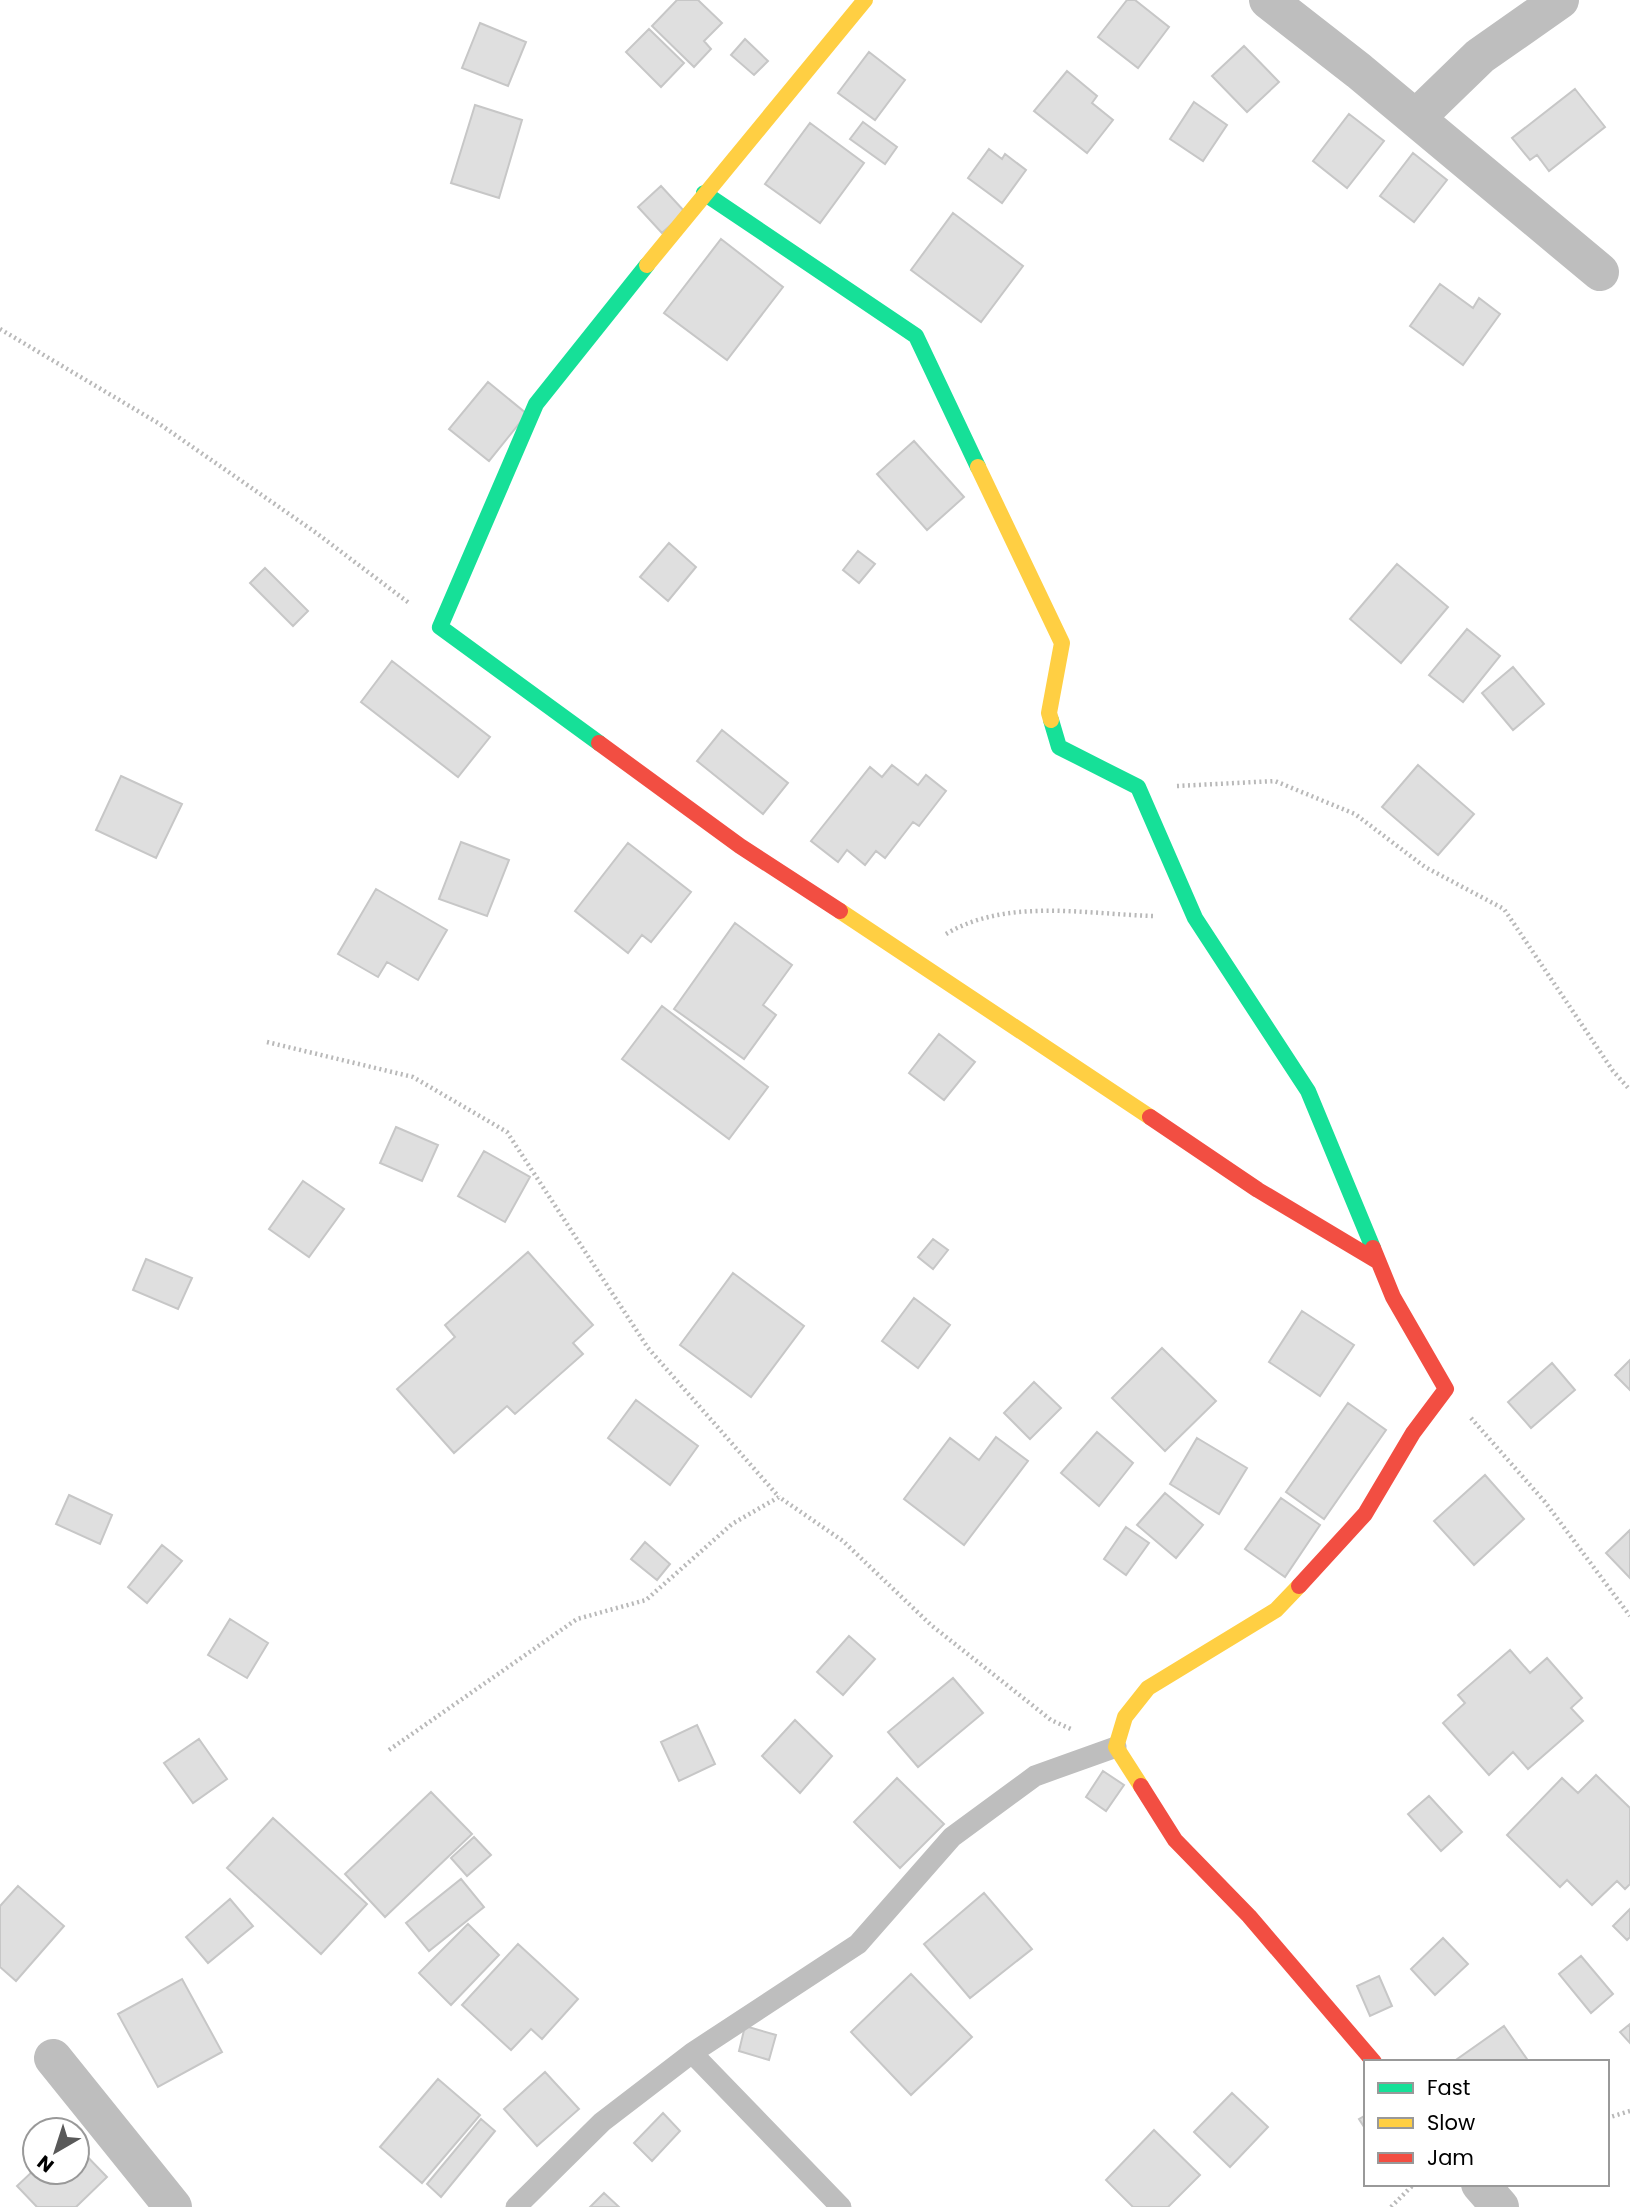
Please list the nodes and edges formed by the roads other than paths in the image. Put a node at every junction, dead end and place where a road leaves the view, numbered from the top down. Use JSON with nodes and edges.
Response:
{"nodes":[{"id":1,"x":865,"y":0,"type":"edge"},
{"id":2,"x":1268,"y":0,"type":"edge"},
{"id":3,"x":1560,"y":0,"type":"edge"},
{"id":4,"x":1416,"y":118,"type":"junction"},
{"id":5,"x":704,"y":193,"type":"junction"},
{"id":6,"x":1600,"y":272,"type":"dead end"},
{"id":7,"x":1377,"y":1261,"type":"junction"},
{"id":8,"x":1116,"y":1747,"type":"junction"},
{"id":9,"x":692,"y":2053,"type":"junction"},
{"id":10,"x":53,"y":2057,"type":"dead end"},
{"id":11,"x":1372,"y":2060,"type":"edge"},
{"id":12,"x":1482,"y":2186,"type":"edge"},
{"id":13,"x":173,"y":2207,"type":"edge"},
{"id":14,"x":516,"y":2207,"type":"edge"},
{"id":15,"x":841,"y":2207,"type":"edge"},
{"id":16,"x":1500,"y":2207,"type":"edge"}],
"edges":[{"from":1,"to":5,"type":"street"},
{"from":2,"to":4,"type":"street"},
{"from":3,"to":4,"type":"street"},
{"from":4,"to":6,"type":"street"},
{"from":5,"to":7,"type":"street"},
{"from":5,"to":7,"type":"street"},
{"from":7,"to":8,"type":"street"},
{"from":8,"to":9,"type":"lane"},
{"from":8,"to":11,"type":"street"},
{"from":9,"to":14,"type":"lane"},
{"from":9,"to":15,"type":"lane"},
{"from":10,"to":13,"type":"street"},
{"from":12,"to":16,"type":"street"}]}
